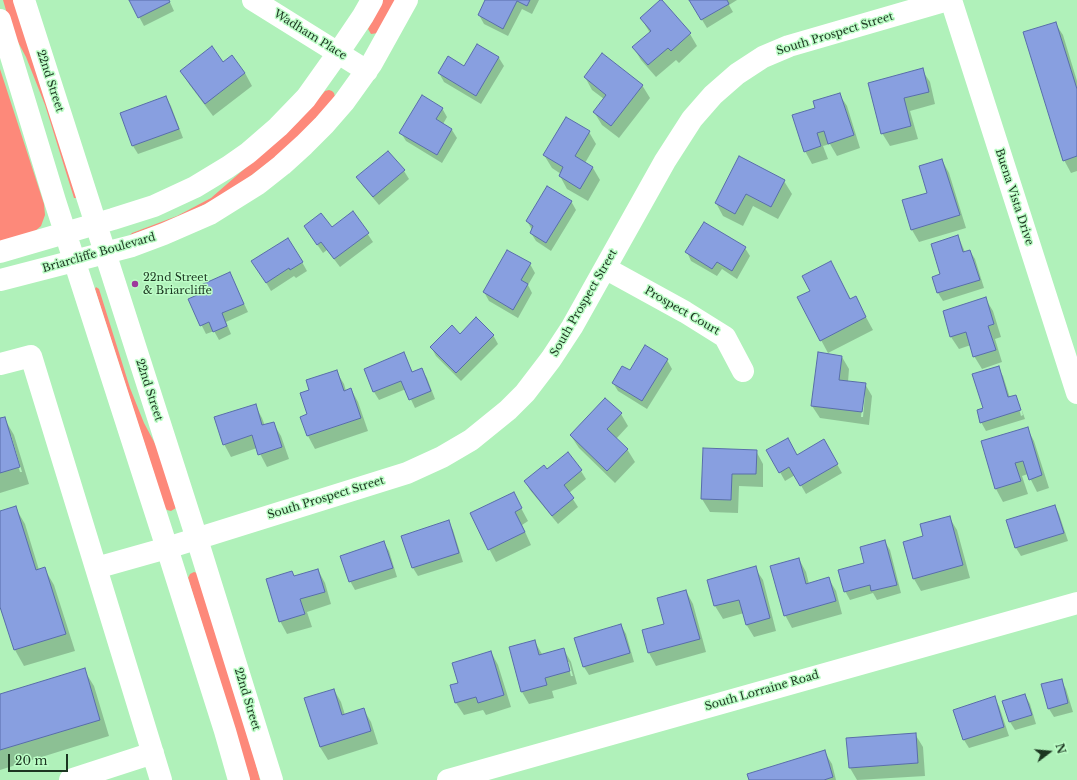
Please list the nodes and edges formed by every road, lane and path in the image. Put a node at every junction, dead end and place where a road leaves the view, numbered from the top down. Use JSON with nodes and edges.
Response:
{"nodes":[{"id":1,"x":24,"y":0,"type":"edge"},
{"id":2,"x":253,"y":0,"type":"edge"},
{"id":3,"x":372,"y":0,"type":"edge"},
{"id":4,"x":408,"y":0,"type":"edge"},
{"id":5,"x":950,"y":0,"type":"edge"},
{"id":6,"x":0,"y":20,"type":"edge"},
{"id":7,"x":338,"y":53,"type":"junction"},
{"id":8,"x":367,"y":71,"type":"junction"},
{"id":9,"x":96,"y":224,"type":"junction"},
{"id":10,"x":65,"y":233,"type":"junction"},
{"id":11,"x":0,"y":252,"type":"edge"},
{"id":12,"x":105,"y":253,"type":"junction"},
{"id":13,"x":74,"y":261,"type":"junction"},
{"id":14,"x":605,"y":268,"type":"junction"},
{"id":15,"x":0,"y":280,"type":"edge"},
{"id":16,"x":0,"y":364,"type":"edge"},
{"id":17,"x":743,"y":371,"type":"dead end"},
{"id":18,"x":1077,"y":393,"type":"edge"},
{"id":19,"x":197,"y":538,"type":"junction"},
{"id":20,"x":167,"y":548,"type":"junction"},
{"id":21,"x":96,"y":568,"type":"junction"},
{"id":22,"x":1077,"y":603,"type":"edge"},
{"id":23,"x":153,"y":753,"type":"junction"},
{"id":24,"x":70,"y":780,"type":"edge"},
{"id":25,"x":161,"y":780,"type":"edge"},
{"id":26,"x":239,"y":780,"type":"edge"},
{"id":27,"x":272,"y":780,"type":"edge"},
{"id":28,"x":448,"y":780,"type":"edge"}],
"edges":[{"from":1,"to":9,"type":"street","name":"22nd Street"},
{"from":2,"to":7,"type":"street","name":"Wadham Place"},
{"from":3,"to":7,"type":"street"},
{"from":4,"to":8,"type":"street","name":"Briarcliffe Boulevard"},
{"from":5,"to":14,"type":"street","name":"South Prospect Street"},
{"from":5,"to":18,"type":"street","name":"Buena Vista Drive"},
{"from":6,"to":10,"type":"street"},
{"from":7,"to":8,"type":"street","name":"Wadham Place"},
{"from":7,"to":9,"type":"street"},
{"from":8,"to":12,"type":"street","name":"Briarcliffe Boulevard"},
{"from":9,"to":10,"type":"street"},
{"from":9,"to":12,"type":"street","name":"22nd Street"},
{"from":10,"to":11,"type":"street"},
{"from":10,"to":13,"type":"street"},
{"from":12,"to":13,"type":"street","name":"Briarcliffe Boulevard"},
{"from":12,"to":19,"type":"street","name":"22nd Street"},
{"from":13,"to":15,"type":"street","name":"Briarcliffe Boulevard"},
{"from":13,"to":20,"type":"street"},
{"from":14,"to":17,"type":"street","name":"Prospect Court"},
{"from":14,"to":19,"type":"street","name":"South Prospect Street"},
{"from":16,"to":21,"type":"street"},
{"from":19,"to":20,"type":"street","name":"South Prospect Street"},
{"from":19,"to":27,"type":"street","name":"22nd Street"},
{"from":20,"to":21,"type":"street","name":"South Prospect Street"},
{"from":20,"to":26,"type":"street"},
{"from":21,"to":23,"type":"street"},
{"from":22,"to":28,"type":"street","name":"South Lorraine Road"},
{"from":23,"to":24,"type":"street"},
{"from":23,"to":25,"type":"street"}]}
